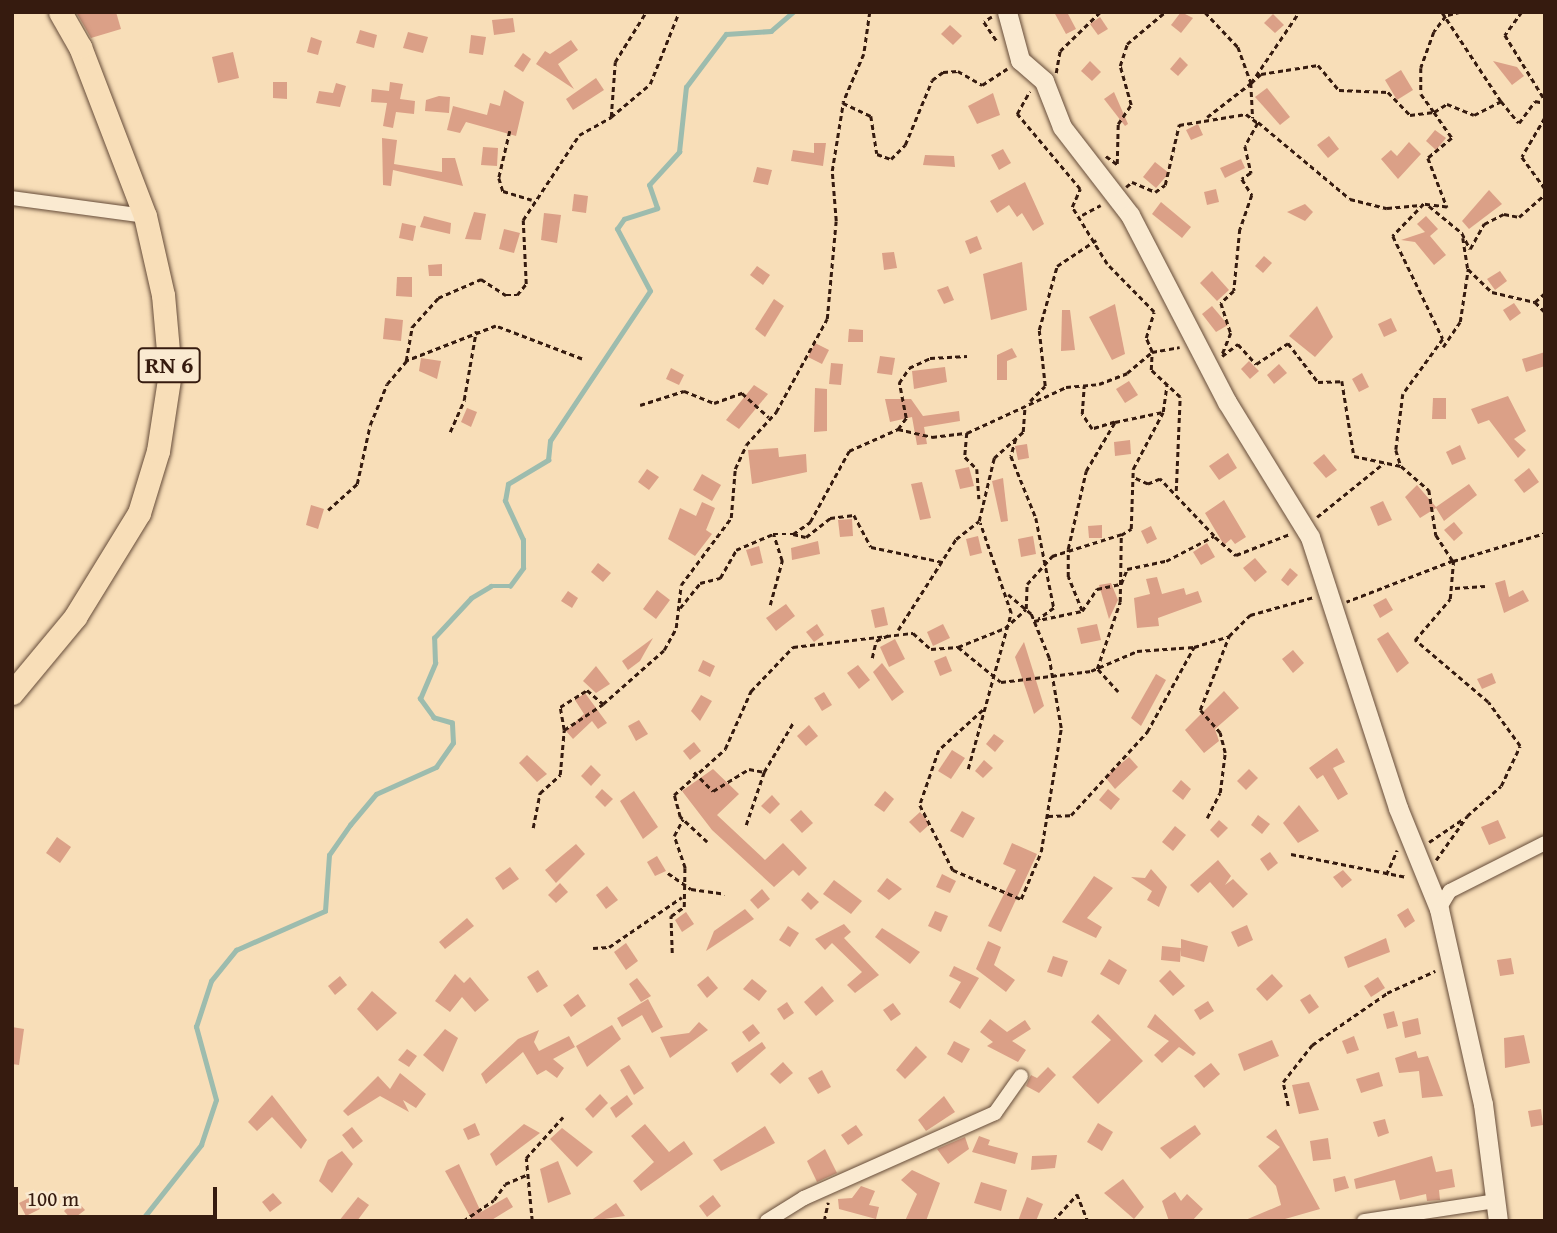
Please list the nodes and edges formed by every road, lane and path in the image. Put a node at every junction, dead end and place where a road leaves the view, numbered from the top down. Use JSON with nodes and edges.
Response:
{"nodes":[{"id":1,"x":60,"y":12,"type":"edge"},
{"id":2,"x":646,"y":12,"type":"edge"},
{"id":3,"x":678,"y":12,"type":"edge"},
{"id":4,"x":870,"y":12,"type":"edge"},
{"id":5,"x":998,"y":12,"type":"edge"},
{"id":6,"x":1007,"y":12,"type":"edge"},
{"id":7,"x":1100,"y":12,"type":"edge"},
{"id":8,"x":1166,"y":12,"type":"edge"},
{"id":9,"x":1205,"y":12,"type":"edge"},
{"id":10,"x":1300,"y":12,"type":"edge"},
{"id":11,"x":1441,"y":12,"type":"edge"},
{"id":12,"x":1461,"y":12,"type":"edge"},
{"id":13,"x":1522,"y":12,"type":"edge"},
{"id":14,"x":1446,"y":16,"type":"junction"},
{"id":15,"x":1004,"y":52,"type":"dead end"},
{"id":16,"x":1006,"y":60,"type":"dead end"},
{"id":17,"x":1044,"y":81,"type":"junction"},
{"id":18,"x":1251,"y":83,"type":"junction"},
{"id":19,"x":1502,"y":101,"type":"junction"},
{"id":20,"x":1545,"y":102,"type":"edge"},
{"id":21,"x":843,"y":103,"type":"junction"},
{"id":22,"x":1434,"y":112,"type":"junction"},
{"id":23,"x":611,"y":117,"type":"junction"},
{"id":24,"x":1545,"y":118,"type":"edge"},
{"id":25,"x":1205,"y":119,"type":"junction"},
{"id":26,"x":1258,"y":123,"type":"junction"},
{"id":27,"x":510,"y":131,"type":"dead end"},
{"id":28,"x":1097,"y":167,"type":"junction"},
{"id":29,"x":1545,"y":191,"type":"edge"},
{"id":30,"x":1115,"y":196,"type":"junction"},
{"id":31,"x":12,"y":198,"type":"edge"},
{"id":32,"x":534,"y":200,"type":"junction"},
{"id":33,"x":1424,"y":204,"type":"junction"},
{"id":34,"x":1082,"y":215,"type":"junction"},
{"id":35,"x":145,"y":216,"type":"junction"},
{"id":36,"x":1462,"y":233,"type":"junction"},
{"id":37,"x":1096,"y":240,"type":"junction"},
{"id":38,"x":1468,"y":269,"type":"junction"},
{"id":39,"x":1545,"y":293,"type":"edge"},
{"id":40,"x":1535,"y":302,"type":"junction"},
{"id":41,"x":1545,"y":312,"type":"edge"},
{"id":42,"x":477,"y":329,"type":"junction"},
{"id":43,"x":1440,"y":350,"type":"junction"},
{"id":44,"x":1152,"y":352,"type":"junction"},
{"id":45,"x":967,"y":356,"type":"dead end"},
{"id":46,"x":1210,"y":356,"type":"junction"},
{"id":47,"x":582,"y":359,"type":"dead end"},
{"id":48,"x":406,"y":361,"type":"junction"},
{"id":49,"x":1167,"y":384,"type":"junction"},
{"id":50,"x":1066,"y":387,"type":"junction"},
{"id":51,"x":640,"y":404,"type":"dead end"},
{"id":52,"x":1024,"y":407,"type":"junction"},
{"id":53,"x":1163,"y":412,"type":"junction"},
{"id":54,"x":769,"y":417,"type":"junction"},
{"id":55,"x":1115,"y":422,"type":"junction"},
{"id":56,"x":898,"y":429,"type":"junction"},
{"id":57,"x":450,"y":432,"type":"dead end"},
{"id":58,"x":967,"y":433,"type":"junction"},
{"id":59,"x":1017,"y":435,"type":"junction"},
{"id":60,"x":1401,"y":466,"type":"junction"},
{"id":61,"x":1132,"y":477,"type":"junction"},
{"id":62,"x":1176,"y":491,"type":"junction"},
{"id":63,"x":328,"y":510,"type":"dead end"},
{"id":64,"x":979,"y":521,"type":"junction"},
{"id":65,"x":1131,"y":529,"type":"junction"},
{"id":66,"x":1545,"y":533,"type":"edge"},
{"id":67,"x":773,"y":534,"type":"junction"},
{"id":68,"x":793,"y":534,"type":"junction"},
{"id":69,"x":1068,"y":550,"type":"junction"},
{"id":70,"x":1047,"y":561,"type":"junction"},
{"id":71,"x":1453,"y":561,"type":"junction"},
{"id":72,"x":943,"y":562,"type":"junction"},
{"id":73,"x":1121,"y":584,"type":"junction"},
{"id":74,"x":1485,"y":586,"type":"dead end"},
{"id":75,"x":1455,"y":588,"type":"junction"},
{"id":76,"x":1325,"y":594,"type":"junction"},
{"id":77,"x":1008,"y":595,"type":"junction"},
{"id":78,"x":770,"y":605,"type":"dead end"},
{"id":79,"x":680,"y":608,"type":"junction"},
{"id":80,"x":1026,"y":609,"type":"junction"},
{"id":81,"x":1082,"y":611,"type":"junction"},
{"id":82,"x":1035,"y":621,"type":"junction"},
{"id":83,"x":1005,"y":628,"type":"junction"},
{"id":84,"x":897,"y":630,"type":"junction"},
{"id":85,"x":1229,"y":636,"type":"junction"},
{"id":86,"x":958,"y":647,"type":"junction"},
{"id":87,"x":1194,"y":647,"type":"junction"},
{"id":88,"x":872,"y":658,"type":"dead end"},
{"id":89,"x":1097,"y":669,"type":"junction"},
{"id":90,"x":1055,"y":675,"type":"junction"},
{"id":91,"x":996,"y":677,"type":"junction"},
{"id":92,"x":1118,"y":692,"type":"dead end"},
{"id":93,"x":12,"y":693,"type":"edge"},
{"id":94,"x":603,"y":704,"type":"junction"},
{"id":95,"x":983,"y":710,"type":"junction"},
{"id":96,"x":793,"y":723,"type":"dead end"},
{"id":97,"x":564,"y":730,"type":"junction"},
{"id":98,"x":968,"y":769,"type":"dead end"},
{"id":99,"x":694,"y":772,"type":"junction"},
{"id":100,"x":764,"y":772,"type":"junction"},
{"id":101,"x":1048,"y":816,"type":"junction"},
{"id":102,"x":1207,"y":818,"type":"dead end"},
{"id":103,"x":683,"y":819,"type":"junction"},
{"id":104,"x":746,"y":825,"type":"dead end"},
{"id":105,"x":533,"y":828,"type":"dead end"},
{"id":106,"x":707,"y":842,"type":"dead end"},
{"id":107,"x":1545,"y":842,"type":"edge"},
{"id":108,"x":1291,"y":854,"type":"dead end"},
{"id":109,"x":1427,"y":872,"type":"junction"},
{"id":110,"x":668,"y":873,"type":"dead end"},
{"id":111,"x":682,"y":878,"type":"junction"},
{"id":112,"x":725,"y":894,"type":"dead end"},
{"id":113,"x":682,"y":897,"type":"junction"},
{"id":114,"x":1439,"y":909,"type":"junction"},
{"id":115,"x":593,"y":948,"type":"dead end"},
{"id":116,"x":672,"y":953,"type":"dead end"},
{"id":117,"x":1434,"y":964,"type":"dead end"},
{"id":118,"x":1021,"y":1076,"type":"dead end"},
{"id":119,"x":1288,"y":1107,"type":"dead end"},
{"id":120,"x":563,"y":1117,"type":"dead end"},
{"id":121,"x":528,"y":1174,"type":"junction"},
{"id":122,"x":1497,"y":1200,"type":"junction"},
{"id":123,"x":463,"y":1221,"type":"edge"},
{"id":124,"x":532,"y":1221,"type":"edge"},
{"id":125,"x":767,"y":1221,"type":"edge"},
{"id":126,"x":1053,"y":1221,"type":"edge"},
{"id":127,"x":1088,"y":1221,"type":"edge"},
{"id":128,"x":1364,"y":1221,"type":"edge"},
{"id":129,"x":1498,"y":1221,"type":"edge"}],
"edges":[{"from":1,"to":35,"type":"main road","number":"RN 6"},
{"from":2,"to":23,"type":"path"},
{"from":3,"to":23,"type":"path"},
{"from":4,"to":21,"type":"path"},
{"from":5,"to":15,"type":"path"},
{"from":6,"to":17,"type":"street"},
{"from":7,"to":17,"type":"path"},
{"from":8,"to":28,"type":"path"},
{"from":9,"to":18,"type":"path"},
{"from":10,"to":18,"type":"path"},
{"from":11,"to":14,"type":"path"},
{"from":12,"to":14,"type":"path"},
{"from":13,"to":20,"type":"path"},
{"from":14,"to":19,"type":"path"},
{"from":14,"to":22,"type":"path"},
{"from":16,"to":21,"type":"path"},
{"from":17,"to":28,"type":"street"},
{"from":17,"to":34,"type":"path"},
{"from":18,"to":22,"type":"path"},
{"from":18,"to":25,"type":"path"},
{"from":18,"to":26,"type":"path"},
{"from":19,"to":20,"type":"path"},
{"from":19,"to":22,"type":"path"},
{"from":21,"to":54,"type":"path"},
{"from":22,"to":33,"type":"path"},
{"from":23,"to":32,"type":"path"},
{"from":24,"to":29,"type":"path"},
{"from":25,"to":26,"type":"path"},
{"from":25,"to":30,"type":"path"},
{"from":26,"to":33,"type":"path"},
{"from":26,"to":46,"type":"path"},
{"from":27,"to":32,"type":"path"},
{"from":28,"to":30,"type":"street"},
{"from":29,"to":36,"type":"path"},
{"from":30,"to":34,"type":"path"},
{"from":30,"to":46,"type":"street"},
{"from":31,"to":35,"type":"street"},
{"from":32,"to":48,"type":"path"},
{"from":33,"to":36,"type":"path"},
{"from":33,"to":43,"type":"path"},
{"from":34,"to":37,"type":"path"},
{"from":35,"to":93,"type":"main road","number":"RN 6"},
{"from":36,"to":38,"type":"path"},
{"from":37,"to":44,"type":"path"},
{"from":37,"to":52,"type":"path"},
{"from":38,"to":40,"type":"path"},
{"from":38,"to":43,"type":"path"},
{"from":39,"to":40,"type":"path"},
{"from":40,"to":41,"type":"path"},
{"from":42,"to":47,"type":"path"},
{"from":42,"to":48,"type":"path"},
{"from":42,"to":57,"type":"path"},
{"from":43,"to":60,"type":"path"},
{"from":44,"to":46,"type":"path"},
{"from":44,"to":49,"type":"path"},
{"from":44,"to":50,"type":"path"},
{"from":45,"to":56,"type":"path"},
{"from":46,"to":60,"type":"path"},
{"from":46,"to":76,"type":"street"},
{"from":48,"to":63,"type":"path"},
{"from":49,"to":53,"type":"path"},
{"from":49,"to":62,"type":"path"},
{"from":50,"to":52,"type":"path"},
{"from":50,"to":55,"type":"path"},
{"from":51,"to":54,"type":"path"},
{"from":52,"to":58,"type":"path"},
{"from":52,"to":59,"type":"path"},
{"from":53,"to":55,"type":"path"},
{"from":53,"to":61,"type":"path"},
{"from":54,"to":79,"type":"path"},
{"from":55,"to":69,"type":"path"},
{"from":56,"to":58,"type":"path"},
{"from":56,"to":68,"type":"path"},
{"from":58,"to":64,"type":"path"},
{"from":59,"to":64,"type":"path"},
{"from":59,"to":70,"type":"path"},
{"from":60,"to":71,"type":"path"},
{"from":61,"to":62,"type":"path"},
{"from":61,"to":65,"type":"path"},
{"from":62,"to":73,"type":"path"},
{"from":64,"to":72,"type":"path"},
{"from":64,"to":77,"type":"path"},
{"from":65,"to":69,"type":"path"},
{"from":65,"to":73,"type":"path"},
{"from":66,"to":71,"type":"path"},
{"from":67,"to":68,"type":"path"},
{"from":67,"to":78,"type":"path"},
{"from":67,"to":79,"type":"path"},
{"from":68,"to":72,"type":"path"},
{"from":69,"to":70,"type":"path"},
{"from":69,"to":81,"type":"path"},
{"from":70,"to":80,"type":"path"},
{"from":70,"to":82,"type":"path"},
{"from":71,"to":75,"type":"path"},
{"from":71,"to":76,"type":"path"},
{"from":72,"to":84,"type":"path"},
{"from":73,"to":81,"type":"path"},
{"from":73,"to":89,"type":"path"},
{"from":74,"to":75,"type":"path"},
{"from":75,"to":109,"type":"path"},
{"from":76,"to":85,"type":"path"},
{"from":76,"to":109,"type":"street"},
{"from":77,"to":80,"type":"path"},
{"from":77,"to":83,"type":"path"},
{"from":79,"to":94,"type":"path"},
{"from":80,"to":82,"type":"path"},
{"from":80,"to":83,"type":"path"},
{"from":81,"to":82,"type":"path"},
{"from":82,"to":90,"type":"path"},
{"from":83,"to":86,"type":"path"},
{"from":83,"to":91,"type":"path"},
{"from":84,"to":86,"type":"path"},
{"from":84,"to":88,"type":"path"},
{"from":84,"to":99,"type":"path"},
{"from":85,"to":87,"type":"path"},
{"from":85,"to":102,"type":"path"},
{"from":86,"to":91,"type":"path"},
{"from":87,"to":89,"type":"path"},
{"from":87,"to":101,"type":"path"},
{"from":89,"to":90,"type":"path"},
{"from":89,"to":92,"type":"path"},
{"from":90,"to":91,"type":"path"},
{"from":90,"to":101,"type":"path"},
{"from":91,"to":95,"type":"path"},
{"from":94,"to":97,"type":"path"},
{"from":94,"to":97,"type":"path"},
{"from":95,"to":98,"type":"path"},
{"from":95,"to":101,"type":"path"},
{"from":96,"to":100,"type":"path"},
{"from":97,"to":105,"type":"path"},
{"from":99,"to":100,"type":"path"},
{"from":99,"to":103,"type":"path"},
{"from":100,"to":104,"type":"path"},
{"from":103,"to":106,"type":"path"},
{"from":103,"to":111,"type":"path"},
{"from":107,"to":114,"type":"street"},
{"from":108,"to":109,"type":"path"},
{"from":109,"to":114,"type":"street"},
{"from":110,"to":111,"type":"path"},
{"from":111,"to":112,"type":"path"},
{"from":111,"to":113,"type":"path"},
{"from":113,"to":115,"type":"path"},
{"from":113,"to":116,"type":"path"},
{"from":114,"to":122,"type":"street"},
{"from":117,"to":119,"type":"path"},
{"from":118,"to":125,"type":"street"},
{"from":120,"to":121,"type":"path"},
{"from":121,"to":123,"type":"path"},
{"from":121,"to":124,"type":"path"},
{"from":122,"to":128,"type":"street"},
{"from":122,"to":129,"type":"street"},
{"from":126,"to":127,"type":"path"}]}
